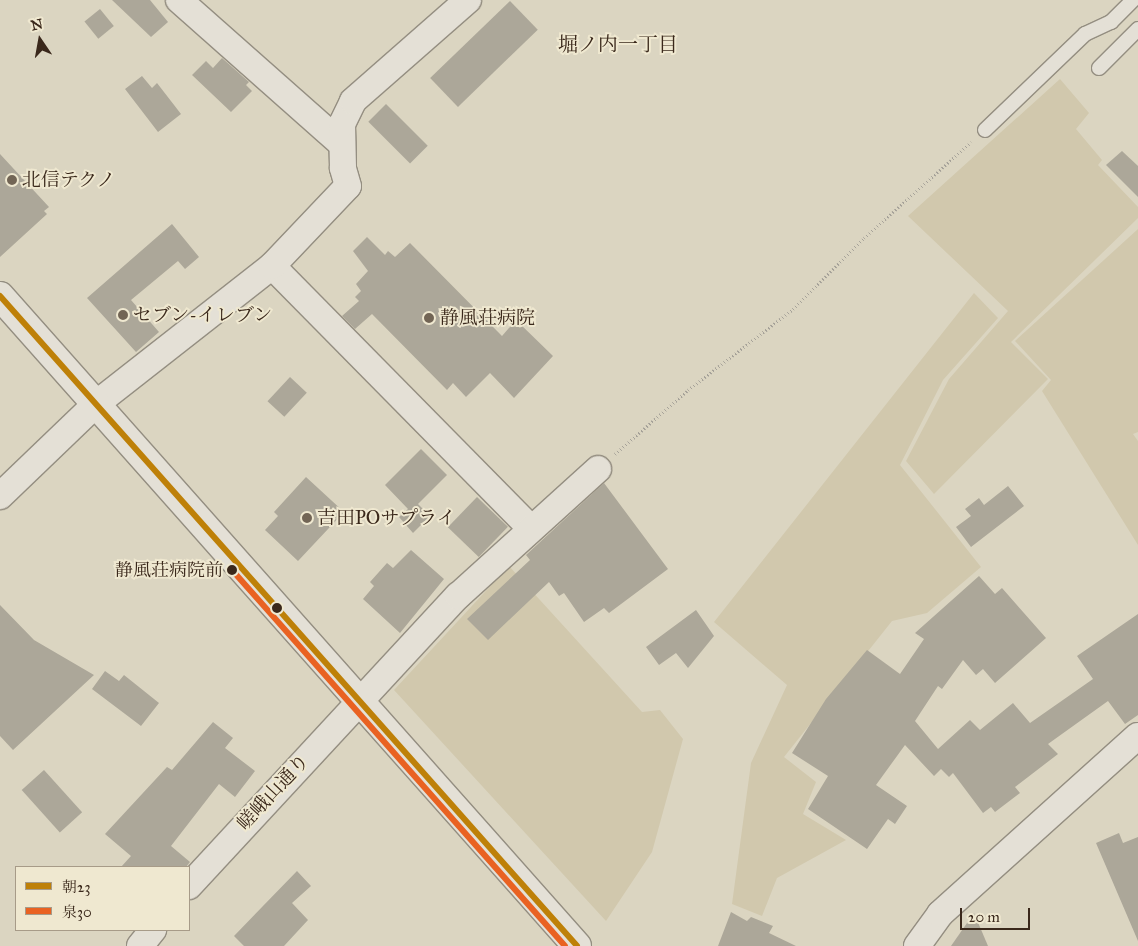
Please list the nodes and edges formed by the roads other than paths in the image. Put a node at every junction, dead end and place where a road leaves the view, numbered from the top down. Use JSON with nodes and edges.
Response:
{"nodes":[{"id":1,"x":179,"y":0,"type":"edge"},
{"id":2,"x":468,"y":0,"type":"edge"},
{"id":3,"x":1133,"y":0,"type":"edge"},
{"id":4,"x":1138,"y":28,"type":"edge"},
{"id":5,"x":1100,"y":68,"type":"dead end"},
{"id":6,"x":984,"y":130,"type":"road end"},
{"id":7,"x":342,"y":144,"type":"junction"},
{"id":8,"x":272,"y":266,"type":"junction"},
{"id":9,"x":0,"y":296,"type":"edge"},
{"id":10,"x":96,"y":404,"type":"junction"},
{"id":11,"x":598,"y":469,"type":"road end"},
{"id":12,"x":0,"y":496,"type":"edge"},
{"id":13,"x":531,"y":529,"type":"junction"},
{"id":14,"x":360,"y":700,"type":"junction"},
{"id":15,"x":1138,"y":736,"type":"edge"},
{"id":16,"x":190,"y":885,"type":"edge"},
{"id":17,"x":152,"y":931,"type":"edge"},
{"id":18,"x":140,"y":946,"type":"edge"},
{"id":19,"x":577,"y":946,"type":"edge"},
{"id":20,"x":916,"y":946,"type":"edge"}],
"edges":[{"from":1,"to":7,"type":"street"},
{"from":2,"to":7,"type":"street"},
{"from":3,"to":6,"type":"lane"},
{"from":4,"to":5,"type":"lane"},
{"from":7,"to":8,"type":"street"},
{"from":8,"to":10,"type":"street"},
{"from":8,"to":13,"type":"street"},
{"from":9,"to":10,"type":"street"},
{"from":10,"to":12,"type":"street"},
{"from":10,"to":14,"type":"street"},
{"from":11,"to":13,"type":"street","name":"嵯峨山通り"},
{"from":13,"to":14,"type":"street","name":"嵯峨山通り"},
{"from":14,"to":16,"type":"street","name":"嵯峨山通り"},
{"from":14,"to":19,"type":"street"},
{"from":15,"to":20,"type":"street"},
{"from":17,"to":18,"type":"street"}]}
